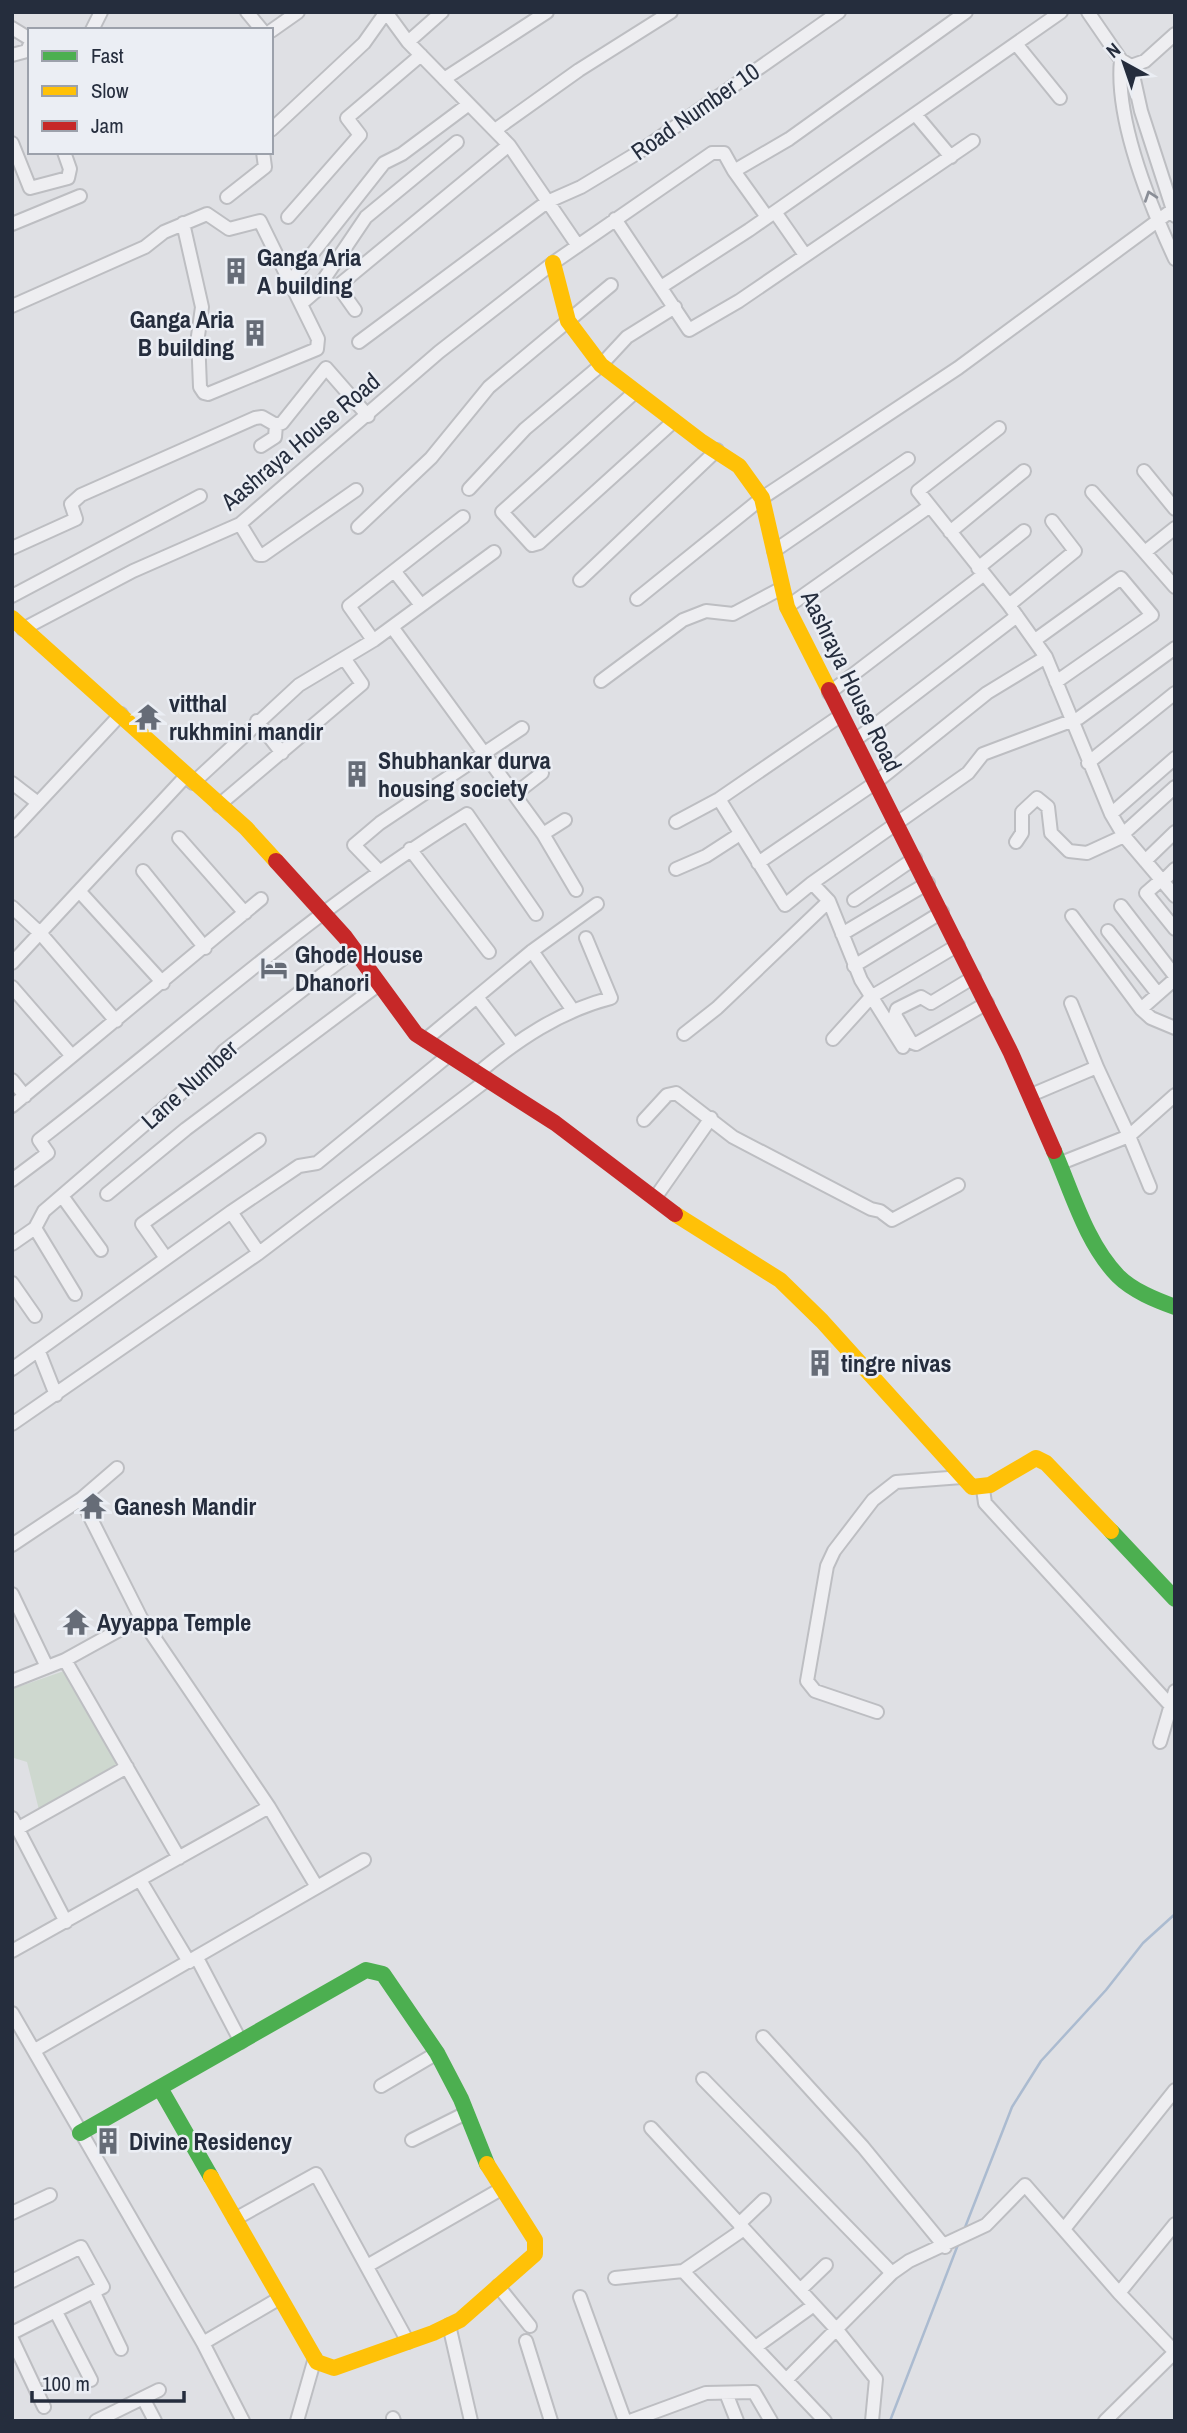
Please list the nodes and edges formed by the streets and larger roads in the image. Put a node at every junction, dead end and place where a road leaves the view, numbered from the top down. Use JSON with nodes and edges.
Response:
{"nodes":[{"id":1,"x":101,"y":12,"type":"edge"},
{"id":2,"x":247,"y":12,"type":"edge"},
{"id":3,"x":298,"y":12,"type":"edge"},
{"id":4,"x":386,"y":12,"type":"edge"},
{"id":5,"x":442,"y":12,"type":"edge"},
{"id":6,"x":547,"y":12,"type":"edge"},
{"id":7,"x":671,"y":12,"type":"edge"},
{"id":8,"x":839,"y":12,"type":"edge"},
{"id":9,"x":966,"y":12,"type":"edge"},
{"id":10,"x":1061,"y":12,"type":"edge"},
{"id":11,"x":1088,"y":12,"type":"edge"},
{"id":12,"x":12,"y":28,"type":"edge"},
{"id":13,"x":93,"y":28,"type":"edge"},
{"id":14,"x":260,"y":28,"type":"edge"},
{"id":15,"x":273,"y":31,"type":"edge"},
{"id":16,"x":1175,"y":34,"type":"edge"},
{"id":17,"x":12,"y":37,"type":"edge"},
{"id":18,"x":408,"y":42,"type":"junction"},
{"id":19,"x":1017,"y":45,"type":"junction"},
{"id":20,"x":28,"y":48,"type":"edge"},
{"id":21,"x":28,"y":48,"type":"edge"},
{"id":22,"x":421,"y":55,"type":"junction"},
{"id":23,"x":1126,"y":63,"type":"junction"},
{"id":24,"x":444,"y":79,"type":"junction"},
{"id":25,"x":1060,"y":98,"type":"dead end"},
{"id":26,"x":469,"y":104,"type":"junction"},
{"id":27,"x":915,"y":114,"type":"junction"},
{"id":28,"x":273,"y":128,"type":"edge"},
{"id":29,"x":495,"y":130,"type":"junction"},
{"id":30,"x":972,"y":141,"type":"dead end"},
{"id":31,"x":457,"y":142,"type":"dead end"},
{"id":32,"x":12,"y":143,"type":"edge"},
{"id":33,"x":509,"y":145,"type":"junction"},
{"id":34,"x":65,"y":154,"type":"edge"},
{"id":35,"x":263,"y":154,"type":"edge"},
{"id":36,"x":397,"y":157,"type":"junction"},
{"id":37,"x":951,"y":157,"type":"junction"},
{"id":38,"x":734,"y":171,"type":"junction"},
{"id":39,"x":412,"y":176,"type":"junction"},
{"id":40,"x":80,"y":196,"type":"dead end"},
{"id":41,"x":227,"y":197,"type":"dead end"},
{"id":42,"x":547,"y":202,"type":"junction"},
{"id":43,"x":1174,"y":211,"type":"edge"},
{"id":44,"x":771,"y":214,"type":"junction"},
{"id":45,"x":288,"y":217,"type":"dead end"},
{"id":46,"x":615,"y":219,"type":"junction"},
{"id":47,"x":1158,"y":219,"type":"junction"},
{"id":48,"x":183,"y":223,"type":"junction"},
{"id":49,"x":12,"y":224,"type":"edge"},
{"id":50,"x":578,"y":246,"type":"junction"},
{"id":51,"x":805,"y":254,"type":"junction"},
{"id":52,"x":1175,"y":259,"type":"edge"},
{"id":53,"x":553,"y":263,"type":"junction"},
{"id":54,"x":290,"y":282,"type":"junction"},
{"id":55,"x":611,"y":285,"type":"dead end"},
{"id":56,"x":661,"y":287,"type":"junction"},
{"id":57,"x":301,"y":304,"type":"junction"},
{"id":58,"x":12,"y":306,"type":"edge"},
{"id":59,"x":676,"y":307,"type":"junction"},
{"id":60,"x":355,"y":310,"type":"dead end"},
{"id":61,"x":568,"y":321,"type":"junction"},
{"id":62,"x":359,"y":342,"type":"dead end"},
{"id":63,"x":601,"y":365,"type":"junction"},
{"id":64,"x":635,"y":392,"type":"junction"},
{"id":65,"x":368,"y":416,"type":"junction"},
{"id":66,"x":674,"y":421,"type":"junction"},
{"id":67,"x":276,"y":425,"type":"junction"},
{"id":68,"x":999,"y":428,"type":"dead end"},
{"id":69,"x":261,"y":446,"type":"dead end"},
{"id":70,"x":716,"y":450,"type":"junction"},
{"id":71,"x":908,"y":459,"type":"dead end"},
{"id":72,"x":1024,"y":471,"type":"dead end"},
{"id":73,"x":1144,"y":471,"type":"dead end"},
{"id":74,"x":469,"y":489,"type":"dead end"},
{"id":75,"x":356,"y":490,"type":"dead end"},
{"id":76,"x":1092,"y":492,"type":"dead end"},
{"id":77,"x":200,"y":496,"type":"dead end"},
{"id":78,"x":762,"y":498,"type":"junction"},
{"id":79,"x":930,"y":506,"type":"junction"},
{"id":80,"x":1175,"y":509,"type":"edge"},
{"id":81,"x":463,"y":517,"type":"dead end"},
{"id":82,"x":1052,"y":521,"type":"dead end"},
{"id":83,"x":240,"y":524,"type":"junction"},
{"id":84,"x":358,"y":527,"type":"dead end"},
{"id":85,"x":1175,"y":528,"type":"edge"},
{"id":86,"x":1024,"y":531,"type":"dead end"},
{"id":87,"x":950,"y":532,"type":"junction"},
{"id":88,"x":12,"y":548,"type":"edge"},
{"id":89,"x":774,"y":551,"type":"junction"},
{"id":90,"x":494,"y":552,"type":"dead end"},
{"id":91,"x":1145,"y":552,"type":"junction"},
{"id":92,"x":981,"y":571,"type":"junction"},
{"id":93,"x":396,"y":572,"type":"junction"},
{"id":94,"x":580,"y":580,"type":"dead end"},
{"id":95,"x":1175,"y":587,"type":"edge"},
{"id":96,"x":782,"y":589,"type":"junction"},
{"id":97,"x":12,"y":596,"type":"edge"},
{"id":98,"x":637,"y":599,"type":"dead end"},
{"id":99,"x":421,"y":605,"type":"junction"},
{"id":100,"x":787,"y":607,"type":"junction"},
{"id":101,"x":1013,"y":610,"type":"junction"},
{"id":102,"x":18,"y":624,"type":"edge"},
{"id":103,"x":392,"y":627,"type":"junction"},
{"id":104,"x":373,"y":640,"type":"junction"},
{"id":105,"x":1035,"y":640,"type":"junction"},
{"id":106,"x":1175,"y":648,"type":"edge"},
{"id":107,"x":1046,"y":657,"type":"junction"},
{"id":108,"x":344,"y":658,"type":"junction"},
{"id":109,"x":601,"y":681,"type":"dead end"},
{"id":110,"x":1056,"y":682,"type":"junction"},
{"id":111,"x":829,"y":693,"type":"junction"},
{"id":112,"x":1175,"y":693,"type":"edge"},
{"id":113,"x":121,"y":714,"type":"junction"},
{"id":114,"x":840,"y":716,"type":"junction"},
{"id":115,"x":1072,"y":721,"type":"junction"},
{"id":116,"x":257,"y":722,"type":"junction"},
{"id":117,"x":522,"y":728,"type":"dead end"},
{"id":118,"x":854,"y":741,"type":"junction"},
{"id":119,"x":282,"y":752,"type":"junction"},
{"id":120,"x":486,"y":754,"type":"junction"},
{"id":121,"x":1175,"y":758,"type":"edge"},
{"id":122,"x":1088,"y":763,"type":"junction"},
{"id":123,"x":542,"y":773,"type":"dead end"},
{"id":124,"x":189,"y":780,"type":"junction"},
{"id":125,"x":12,"y":783,"type":"edge"},
{"id":126,"x":875,"y":783,"type":"junction"},
{"id":127,"x":1175,"y":787,"type":"edge"},
{"id":128,"x":515,"y":794,"type":"junction"},
{"id":129,"x":719,"y":799,"type":"junction"},
{"id":130,"x":38,"y":803,"type":"junction"},
{"id":131,"x":219,"y":805,"type":"junction"},
{"id":132,"x":1111,"y":814,"type":"junction"},
{"id":133,"x":565,"y":820,"type":"dead end"},
{"id":134,"x":676,"y":822,"type":"dead end"},
{"id":135,"x":896,"y":823,"type":"junction"},
{"id":136,"x":12,"y":831,"type":"edge"},
{"id":137,"x":1175,"y":832,"type":"edge"},
{"id":138,"x":543,"y":834,"type":"junction"},
{"id":139,"x":740,"y":834,"type":"junction"},
{"id":140,"x":1124,"y":835,"type":"junction"},
{"id":141,"x":179,"y":838,"type":"dead end"},
{"id":142,"x":1016,"y":842,"type":"dead end"},
{"id":143,"x":410,"y":849,"type":"junction"},
{"id":144,"x":915,"y":858,"type":"junction"},
{"id":145,"x":1145,"y":862,"type":"junction"},
{"id":146,"x":758,"y":863,"type":"junction"},
{"id":147,"x":677,"y":869,"type":"dead end"},
{"id":148,"x":1175,"y":869,"type":"edge"},
{"id":149,"x":143,"y":871,"type":"dead end"},
{"id":150,"x":379,"y":871,"type":"junction"},
{"id":151,"x":1162,"y":880,"type":"junction"},
{"id":152,"x":812,"y":883,"type":"junction"},
{"id":153,"x":928,"y":883,"type":"junction"},
{"id":154,"x":576,"y":890,"type":"dead end"},
{"id":155,"x":80,"y":892,"type":"junction"},
{"id":156,"x":1175,"y":895,"type":"edge"},
{"id":157,"x":261,"y":899,"type":"dead end"},
{"id":158,"x":854,"y":900,"type":"dead end"},
{"id":159,"x":829,"y":901,"type":"junction"},
{"id":160,"x":597,"y":904,"type":"dead end"},
{"id":161,"x":1121,"y":906,"type":"dead end"},
{"id":162,"x":12,"y":907,"type":"edge"},
{"id":163,"x":323,"y":911,"type":"junction"},
{"id":164,"x":942,"y":912,"type":"junction"},
{"id":165,"x":245,"y":913,"type":"junction"},
{"id":166,"x":536,"y":915,"type":"dead end"},
{"id":167,"x":1072,"y":916,"type":"dead end"},
{"id":168,"x":1175,"y":929,"type":"edge"},
{"id":169,"x":1108,"y":931,"type":"dead end"},
{"id":170,"x":41,"y":933,"type":"junction"},
{"id":171,"x":842,"y":934,"type":"junction"},
{"id":172,"x":586,"y":938,"type":"dead end"},
{"id":173,"x":958,"y":944,"type":"junction"},
{"id":174,"x":205,"y":948,"type":"junction"},
{"id":175,"x":354,"y":950,"type":"junction"},
{"id":176,"x":532,"y":951,"type":"junction"},
{"id":177,"x":489,"y":952,"type":"dead end"},
{"id":178,"x":12,"y":963,"type":"edge"},
{"id":179,"x":854,"y":966,"type":"junction"},
{"id":180,"x":974,"y":977,"type":"junction"},
{"id":181,"x":1175,"y":977,"type":"edge"},
{"id":182,"x":163,"y":983,"type":"junction"},
{"id":183,"x":378,"y":985,"type":"junction"},
{"id":184,"x":12,"y":987,"type":"edge"},
{"id":185,"x":1158,"y":994,"type":"junction"},
{"id":186,"x":477,"y":997,"type":"junction"},
{"id":187,"x":871,"y":997,"type":"junction"},
{"id":188,"x":987,"y":1003,"type":"junction"},
{"id":189,"x":1071,"y":1003,"type":"dead end"},
{"id":190,"x":572,"y":1009,"type":"junction"},
{"id":191,"x":1140,"y":1009,"type":"junction"},
{"id":192,"x":116,"y":1021,"type":"junction"},
{"id":193,"x":1175,"y":1028,"type":"edge"},
{"id":194,"x":684,"y":1034,"type":"dead end"},
{"id":195,"x":833,"y":1039,"type":"dead end"},
{"id":196,"x":425,"y":1040,"type":"junction"},
{"id":197,"x":513,"y":1044,"type":"junction"},
{"id":198,"x":902,"y":1048,"type":"dead end"},
{"id":199,"x":449,"y":1055,"type":"junction"},
{"id":200,"x":72,"y":1056,"type":"junction"},
{"id":201,"x":1097,"y":1067,"type":"junction"},
{"id":202,"x":482,"y":1077,"type":"junction"},
{"id":203,"x":12,"y":1080,"type":"edge"},
{"id":204,"x":1031,"y":1095,"type":"junction"},
{"id":205,"x":1175,"y":1095,"type":"edge"},
{"id":206,"x":25,"y":1096,"type":"junction"},
{"id":207,"x":12,"y":1106,"type":"edge"},
{"id":208,"x":711,"y":1118,"type":"junction"},
{"id":209,"x":644,"y":1120,"type":"dead end"},
{"id":210,"x":1129,"y":1136,"type":"junction"},
{"id":211,"x":258,"y":1140,"type":"dead end"},
{"id":212,"x":1061,"y":1163,"type":"junction"},
{"id":213,"x":12,"y":1180,"type":"edge"},
{"id":214,"x":958,"y":1185,"type":"dead end"},
{"id":215,"x":1150,"y":1187,"type":"dead end"},
{"id":216,"x":107,"y":1194,"type":"dead end"},
{"id":217,"x":62,"y":1196,"type":"junction"},
{"id":218,"x":655,"y":1198,"type":"junction"},
{"id":219,"x":231,"y":1212,"type":"junction"},
{"id":220,"x":35,"y":1228,"type":"junction"},
{"id":221,"x":12,"y":1244,"type":"edge"},
{"id":222,"x":101,"y":1250,"type":"dead end"},
{"id":223,"x":259,"y":1253,"type":"junction"},
{"id":224,"x":166,"y":1258,"type":"junction"},
{"id":225,"x":12,"y":1283,"type":"edge"},
{"id":226,"x":75,"y":1294,"type":"dead end"},
{"id":227,"x":1175,"y":1307,"type":"edge"},
{"id":228,"x":34,"y":1316,"type":"dead end"},
{"id":229,"x":39,"y":1352,"type":"junction"},
{"id":230,"x":12,"y":1370,"type":"edge"},
{"id":231,"x":56,"y":1395,"type":"junction"},
{"id":232,"x":12,"y":1424,"type":"edge"},
{"id":233,"x":117,"y":1468,"type":"dead end"},
{"id":234,"x":962,"y":1477,"type":"junction"},
{"id":235,"x":984,"y":1489,"type":"junction"},
{"id":236,"x":81,"y":1499,"type":"junction"},
{"id":237,"x":12,"y":1545,"type":"edge"},
{"id":238,"x":12,"y":1594,"type":"edge"},
{"id":239,"x":1175,"y":1599,"type":"edge"},
{"id":240,"x":141,"y":1618,"type":"junction"},
{"id":241,"x":65,"y":1660,"type":"junction"},
{"id":242,"x":47,"y":1667,"type":"junction"},
{"id":243,"x":12,"y":1681,"type":"edge"},
{"id":244,"x":1175,"y":1692,"type":"edge"},
{"id":245,"x":1171,"y":1706,"type":"junction"},
{"id":246,"x":877,"y":1712,"type":"dead end"},
{"id":247,"x":1160,"y":1742,"type":"dead end"},
{"id":248,"x":127,"y":1767,"type":"junction"},
{"id":249,"x":270,"y":1807,"type":"junction"},
{"id":250,"x":15,"y":1824,"type":"edge"},
{"id":251,"x":178,"y":1858,"type":"junction"},
{"id":252,"x":364,"y":1860,"type":"dead end"},
{"id":253,"x":140,"y":1880,"type":"junction"},
{"id":254,"x":317,"y":1887,"type":"junction"},
{"id":255,"x":66,"y":1922,"type":"junction"},
{"id":256,"x":12,"y":1951,"type":"edge"},
{"id":257,"x":193,"y":1960,"type":"junction"},
{"id":258,"x":12,"y":2013,"type":"edge"},
{"id":259,"x":763,"y":2037,"type":"dead end"},
{"id":260,"x":241,"y":2042,"type":"junction"},
{"id":261,"x":35,"y":2050,"type":"junction"},
{"id":262,"x":437,"y":2053,"type":"junction"},
{"id":263,"x":703,"y":2079,"type":"dead end"},
{"id":264,"x":381,"y":2086,"type":"dead end"},
{"id":265,"x":160,"y":2088,"type":"junction"},
{"id":266,"x":1175,"y":2090,"type":"edge"},
{"id":267,"x":466,"y":2113,"type":"junction"},
{"id":268,"x":651,"y":2128,"type":"dead end"},
{"id":269,"x":80,"y":2133,"type":"junction"},
{"id":270,"x":412,"y":2140,"type":"dead end"},
{"id":271,"x":501,"y":2189,"type":"junction"},
{"id":272,"x":50,"y":2195,"type":"dead end"},
{"id":273,"x":764,"y":2200,"type":"dead end"},
{"id":274,"x":12,"y":2213,"type":"edge"},
{"id":275,"x":236,"y":2219,"type":"junction"},
{"id":276,"x":1175,"y":2224,"type":"edge"},
{"id":277,"x":741,"y":2227,"type":"junction"},
{"id":278,"x":1064,"y":2229,"type":"junction"},
{"id":279,"x":946,"y":2246,"type":"junction"},
{"id":280,"x":826,"y":2265,"type":"dead end"},
{"id":281,"x":367,"y":2266,"type":"junction"},
{"id":282,"x":683,"y":2271,"type":"junction"},
{"id":283,"x":892,"y":2273,"type":"junction"},
{"id":284,"x":615,"y":2278,"type":"dead end"},
{"id":285,"x":12,"y":2281,"type":"edge"},
{"id":286,"x":498,"y":2286,"type":"junction"},
{"id":287,"x":800,"y":2290,"type":"junction"},
{"id":288,"x":1119,"y":2293,"type":"junction"},
{"id":289,"x":94,"y":2294,"type":"junction"},
{"id":290,"x":580,"y":2297,"type":"dead end"},
{"id":291,"x":280,"y":2298,"type":"junction"},
{"id":292,"x":814,"y":2305,"type":"junction"},
{"id":293,"x":57,"y":2312,"type":"junction"},
{"id":294,"x":449,"y":2325,"type":"junction"},
{"id":295,"x":530,"y":2326,"type":"dead end"},
{"id":296,"x":837,"y":2330,"type":"junction"},
{"id":297,"x":12,"y":2333,"type":"edge"},
{"id":298,"x":12,"y":2339,"type":"edge"},
{"id":299,"x":526,"y":2341,"type":"dead end"},
{"id":300,"x":408,"y":2342,"type":"junction"},
{"id":301,"x":203,"y":2343,"type":"junction"},
{"id":302,"x":757,"y":2346,"type":"junction"},
{"id":303,"x":121,"y":2349,"type":"dead end"},
{"id":304,"x":1175,"y":2352,"type":"edge"},
{"id":305,"x":315,"y":2358,"type":"junction"},
{"id":306,"x":788,"y":2378,"type":"junction"},
{"id":307,"x":91,"y":2380,"type":"dead end"},
{"id":308,"x":159,"y":2390,"type":"dead end"},
{"id":309,"x":726,"y":2393,"type":"junction"},
{"id":310,"x":143,"y":2398,"type":"junction"},
{"id":311,"x":44,"y":2407,"type":"dead end"},
{"id":312,"x":96,"y":2421,"type":"edge"},
{"id":313,"x":155,"y":2421,"type":"edge"},
{"id":314,"x":243,"y":2421,"type":"edge"},
{"id":315,"x":297,"y":2421,"type":"edge"},
{"id":316,"x":471,"y":2421,"type":"edge"},
{"id":317,"x":551,"y":2421,"type":"edge"},
{"id":318,"x":628,"y":2421,"type":"edge"},
{"id":319,"x":737,"y":2421,"type":"edge"},
{"id":320,"x":771,"y":2421,"type":"edge"},
{"id":321,"x":825,"y":2421,"type":"edge"},
{"id":322,"x":872,"y":2421,"type":"edge"},
{"id":323,"x":1105,"y":2421,"type":"edge"}],
"edges":[{"from":1,"to":13,"type":"street"},
{"from":2,"to":14,"type":"street"},
{"from":3,"to":15,"type":"street"},
{"from":4,"to":18,"type":"street"},
{"from":4,"to":28,"type":"street"},
{"from":5,"to":18,"type":"street"},
{"from":6,"to":24,"type":"street"},
{"from":7,"to":29,"type":"street"},
{"from":8,"to":42,"type":"street","name":"Road Number 10"},
{"from":9,"to":38,"type":"street"},
{"from":10,"to":19,"type":"street"},
{"from":11,"to":23,"type":"street"},
{"from":12,"to":20,"type":"street"},
{"from":16,"to":23,"type":"street"},
{"from":17,"to":21,"type":"street"},
{"from":18,"to":22,"type":"street"},
{"from":19,"to":25,"type":"street"},
{"from":19,"to":27,"type":"street"},
{"from":22,"to":24,"type":"street"},
{"from":22,"to":45,"type":"street"},
{"from":23,"to":43,"type":"street"},
{"from":47,"to":23,"type":"street","one_way":true},
{"from":24,"to":26,"type":"street"},
{"from":26,"to":29,"type":"street"},
{"from":26,"to":36,"type":"street"},
{"from":27,"to":37,"type":"street"},
{"from":27,"to":44,"type":"street"},
{"from":29,"to":33,"type":"street"},
{"from":30,"to":37,"type":"street"},
{"from":31,"to":39,"type":"street"},
{"from":32,"to":34,"type":"street"},
{"from":33,"to":42,"type":"street"},
{"from":33,"to":60,"type":"street"},
{"from":35,"to":41,"type":"street"},
{"from":36,"to":39,"type":"street"},
{"from":36,"to":54,"type":"street"},
{"from":37,"to":51,"type":"street"},
{"from":38,"to":44,"type":"street"},
{"from":38,"to":46,"type":"street"},
{"from":39,"to":57,"type":"street"},
{"from":40,"to":49,"type":"street"},
{"from":42,"to":50,"type":"street"},
{"from":42,"to":62,"type":"street","name":"Road Number 10"},
{"from":43,"to":47,"type":"street"},
{"from":44,"to":51,"type":"street"},
{"from":44,"to":56,"type":"street"},
{"from":46,"to":50,"type":"street"},
{"from":46,"to":56,"type":"street"},
{"from":47,"to":52,"type":"street"},
{"from":47,"to":78,"type":"street"},
{"from":48,"to":54,"type":"street"},
{"from":48,"to":57,"type":"street"},
{"from":48,"to":58,"type":"street"},
{"from":50,"to":53,"type":"street"},
{"from":51,"to":59,"type":"street"},
{"from":53,"to":61,"type":"street","name":"Aashraya House Road"},
{"from":53,"to":65,"type":"street","name":"Aashraya House Road"},
{"from":54,"to":57,"type":"street"},
{"from":55,"to":61,"type":"street"},
{"from":56,"to":59,"type":"street"},
{"from":59,"to":63,"type":"street"},
{"from":61,"to":63,"type":"street","name":"Aashraya House Road"},
{"from":61,"to":84,"type":"street"},
{"from":63,"to":64,"type":"street","name":"Aashraya House Road"},
{"from":63,"to":74,"type":"street"},
{"from":64,"to":66,"type":"street","name":"Aashraya House Road"},
{"from":64,"to":66,"type":"street"},
{"from":65,"to":67,"type":"street"},
{"from":65,"to":83,"type":"street","name":"Aashraya House Road"},
{"from":66,"to":70,"type":"street","name":"Aashraya House Road"},
{"from":67,"to":69,"type":"street"},
{"from":67,"to":88,"type":"street"},
{"from":68,"to":79,"type":"street"},
{"from":70,"to":78,"type":"street","name":"Aashraya House Road"},
{"from":70,"to":94,"type":"street"},
{"from":71,"to":89,"type":"street"},
{"from":72,"to":87,"type":"street"},
{"from":73,"to":80,"type":"street"},
{"from":75,"to":83,"type":"street"},
{"from":76,"to":91,"type":"street"},
{"from":77,"to":97,"type":"street"},
{"from":78,"to":89,"type":"street","name":"Aashraya House Road"},
{"from":78,"to":98,"type":"street"},
{"from":79,"to":87,"type":"street"},
{"from":79,"to":100,"type":"street"},
{"from":81,"to":93,"type":"street"},
{"from":82,"to":101,"type":"street"},
{"from":83,"to":102,"type":"street","name":"Aashraya House Road"},
{"from":85,"to":91,"type":"street"},
{"from":86,"to":92,"type":"street"},
{"from":87,"to":92,"type":"street"},
{"from":89,"to":96,"type":"street","name":"Aashraya House Road"},
{"from":90,"to":99,"type":"street"},
{"from":91,"to":95,"type":"street"},
{"from":92,"to":101,"type":"street"},
{"from":92,"to":111,"type":"street"},
{"from":93,"to":99,"type":"street"},
{"from":93,"to":104,"type":"street"},
{"from":96,"to":100,"type":"street","name":"Aashraya House Road"},
{"from":96,"to":109,"type":"street"},
{"from":99,"to":103,"type":"street"},
{"from":100,"to":111,"type":"street","name":"Aashraya House Road"},
{"from":101,"to":105,"type":"street"},
{"from":101,"to":118,"type":"street"},
{"from":102,"to":113,"type":"street"},
{"from":103,"to":104,"type":"street"},
{"from":103,"to":120,"type":"street"},
{"from":104,"to":108,"type":"street"},
{"from":105,"to":107,"type":"street"},
{"from":105,"to":110,"type":"street"},
{"from":106,"to":115,"type":"street"},
{"from":107,"to":110,"type":"street"},
{"from":107,"to":126,"type":"street"},
{"from":108,"to":116,"type":"street"},
{"from":108,"to":119,"type":"street"},
{"from":110,"to":115,"type":"street"},
{"from":111,"to":114,"type":"street","name":"Aashraya House Road"},
{"from":112,"to":122,"type":"street"},
{"from":113,"to":124,"type":"street"},
{"from":113,"to":130,"type":"street"},
{"from":114,"to":118,"type":"street","name":"Aashraya House Road"},
{"from":114,"to":129,"type":"street"},
{"from":115,"to":122,"type":"street"},
{"from":115,"to":135,"type":"street"},
{"from":116,"to":119,"type":"street"},
{"from":116,"to":124,"type":"street"},
{"from":117,"to":120,"type":"street"},
{"from":118,"to":126,"type":"street","name":"Aashraya House Road"},
{"from":119,"to":131,"type":"street"},
{"from":120,"to":128,"type":"street"},
{"from":120,"to":150,"type":"street"},
{"from":121,"to":132,"type":"street"},
{"from":122,"to":132,"type":"street"},
{"from":123,"to":128,"type":"street"},
{"from":124,"to":131,"type":"street"},
{"from":124,"to":155,"type":"street"},
{"from":125,"to":130,"type":"street"},
{"from":126,"to":135,"type":"street","name":"Aashraya House Road"},
{"from":126,"to":146,"type":"street"},
{"from":127,"to":140,"type":"street"},
{"from":128,"to":138,"type":"street"},
{"from":129,"to":134,"type":"street"},
{"from":129,"to":139,"type":"street"},
{"from":130,"to":136,"type":"street"},
{"from":131,"to":163,"type":"street"},
{"from":132,"to":140,"type":"street"},
{"from":133,"to":138,"type":"street"},
{"from":135,"to":144,"type":"street","name":"Aashraya House Road"},
{"from":135,"to":152,"type":"street"},
{"from":137,"to":145,"type":"street"},
{"from":138,"to":154,"type":"street"},
{"from":139,"to":146,"type":"street"},
{"from":139,"to":147,"type":"street"},
{"from":140,"to":142,"type":"street"},
{"from":140,"to":145,"type":"street"},
{"from":141,"to":165,"type":"street"},
{"from":143,"to":150,"type":"street"},
{"from":143,"to":166,"type":"street"},
{"from":143,"to":177,"type":"street"},
{"from":144,"to":153,"type":"street","name":"Aashraya House Road"},
{"from":144,"to":158,"type":"street"},
{"from":145,"to":151,"type":"street"},
{"from":146,"to":152,"type":"street"},
{"from":148,"to":151,"type":"street"},
{"from":149,"to":174,"type":"street"},
{"from":150,"to":163,"type":"street"},
{"from":151,"to":156,"type":"street"},
{"from":151,"to":168,"type":"street"},
{"from":152,"to":159,"type":"street"},
{"from":153,"to":164,"type":"street","name":"Aashraya House Road"},
{"from":153,"to":171,"type":"street"},
{"from":155,"to":170,"type":"street"},
{"from":155,"to":182,"type":"street"},
{"from":157,"to":165,"type":"street"},
{"from":159,"to":171,"type":"street"},
{"from":159,"to":194,"type":"street"},
{"from":160,"to":176,"type":"street"},
{"from":161,"to":181,"type":"street"},
{"from":162,"to":170,"type":"street"},
{"from":163,"to":175,"type":"street"},
{"from":163,"to":213,"type":"street"},
{"from":164,"to":173,"type":"street","name":"Aashraya House Road"},
{"from":164,"to":179,"type":"street"},
{"from":165,"to":174,"type":"street"},
{"from":167,"to":191,"type":"street"},
{"from":169,"to":185,"type":"street"},
{"from":170,"to":178,"type":"street"},
{"from":170,"to":192,"type":"street"},
{"from":171,"to":179,"type":"street"},
{"from":172,"to":190,"type":"street"},
{"from":173,"to":180,"type":"street","name":"Aashraya House Road"},
{"from":173,"to":187,"type":"street"},
{"from":174,"to":182,"type":"street"},
{"from":175,"to":183,"type":"street"},
{"from":175,"to":217,"type":"street","name":"Lane Number"},
{"from":176,"to":186,"type":"street"},
{"from":176,"to":190,"type":"street"},
{"from":179,"to":187,"type":"street"},
{"from":180,"to":188,"type":"street","name":"Aashraya House Road"},
{"from":180,"to":188,"type":"street"},
{"from":181,"to":185,"type":"street"},
{"from":182,"to":192,"type":"street"},
{"from":183,"to":196,"type":"street"},
{"from":183,"to":216,"type":"street"},
{"from":184,"to":200,"type":"street"},
{"from":185,"to":191,"type":"street"},
{"from":186,"to":196,"type":"street"},
{"from":186,"to":197,"type":"street"},
{"from":187,"to":195,"type":"street"},
{"from":187,"to":198,"type":"street"},
{"from":188,"to":204,"type":"street","name":"Aashraya House Road"},
{"from":189,"to":201,"type":"street"},
{"from":190,"to":197,"type":"street"},
{"from":191,"to":193,"type":"street"},
{"from":192,"to":200,"type":"street"},
{"from":196,"to":199,"type":"street"},
{"from":197,"to":202,"type":"street"},
{"from":199,"to":202,"type":"street"},
{"from":199,"to":219,"type":"street"},
{"from":200,"to":206,"type":"street"},
{"from":201,"to":204,"type":"street"},
{"from":201,"to":210,"type":"street"},
{"from":202,"to":218,"type":"street"},
{"from":202,"to":223,"type":"street"},
{"from":203,"to":206,"type":"street"},
{"from":204,"to":212,"type":"street","name":"Aashraya House Road"},
{"from":205,"to":210,"type":"street"},
{"from":206,"to":207,"type":"street"},
{"from":208,"to":209,"type":"street"},
{"from":208,"to":214,"type":"street"},
{"from":208,"to":218,"type":"street"},
{"from":210,"to":212,"type":"street"},
{"from":210,"to":215,"type":"street"},
{"from":211,"to":224,"type":"street"},
{"from":212,"to":227,"type":"street","name":"Aashraya House Road"},
{"from":217,"to":220,"type":"street","name":"Lane Number"},
{"from":217,"to":222,"type":"street"},
{"from":218,"to":234,"type":"street"},
{"from":219,"to":223,"type":"street"},
{"from":219,"to":224,"type":"street"},
{"from":220,"to":221,"type":"street","name":"Lane Number"},
{"from":220,"to":226,"type":"street"},
{"from":223,"to":231,"type":"street"},
{"from":224,"to":229,"type":"street"},
{"from":225,"to":228,"type":"street"},
{"from":229,"to":230,"type":"street"},
{"from":229,"to":231,"type":"street"},
{"from":231,"to":232,"type":"street"},
{"from":233,"to":236,"type":"street"},
{"from":234,"to":235,"type":"street"},
{"from":234,"to":246,"type":"street"},
{"from":235,"to":239,"type":"street"},
{"from":235,"to":245,"type":"street"},
{"from":236,"to":237,"type":"street"},
{"from":236,"to":240,"type":"street"},
{"from":238,"to":242,"type":"street"},
{"from":240,"to":241,"type":"street"},
{"from":240,"to":249,"type":"street"},
{"from":241,"to":242,"type":"street"},
{"from":241,"to":248,"type":"street"},
{"from":242,"to":243,"type":"street"},
{"from":244,"to":245,"type":"street"},
{"from":245,"to":247,"type":"street"},
{"from":248,"to":250,"type":"street"},
{"from":248,"to":251,"type":"street"},
{"from":249,"to":251,"type":"street"},
{"from":249,"to":254,"type":"street"},
{"from":250,"to":255,"type":"street"},
{"from":251,"to":253,"type":"street"},
{"from":252,"to":254,"type":"street"},
{"from":253,"to":255,"type":"street"},
{"from":253,"to":257,"type":"street"},
{"from":254,"to":257,"type":"street"},
{"from":255,"to":256,"type":"street"},
{"from":257,"to":260,"type":"street"},
{"from":257,"to":261,"type":"street"},
{"from":258,"to":261,"type":"street"},
{"from":259,"to":279,"type":"street"},
{"from":260,"to":262,"type":"street"},
{"from":260,"to":265,"type":"street"},
{"from":261,"to":269,"type":"street"},
{"from":262,"to":264,"type":"street"},
{"from":262,"to":267,"type":"street"},
{"from":263,"to":283,"type":"street"},
{"from":265,"to":269,"type":"street"},
{"from":265,"to":275,"type":"street"},
{"from":266,"to":278,"type":"street"},
{"from":267,"to":270,"type":"street"},
{"from":267,"to":271,"type":"street"},
{"from":268,"to":277,"type":"street"},
{"from":269,"to":301,"type":"street"},
{"from":271,"to":281,"type":"street"},
{"from":271,"to":286,"type":"street"},
{"from":272,"to":274,"type":"street"},
{"from":273,"to":277,"type":"street"},
{"from":275,"to":281,"type":"street"},
{"from":275,"to":291,"type":"street"},
{"from":276,"to":288,"type":"street"},
{"from":277,"to":282,"type":"street"},
{"from":277,"to":287,"type":"street"},
{"from":278,"to":279,"type":"street"},
{"from":278,"to":288,"type":"street"},
{"from":279,"to":283,"type":"street"},
{"from":280,"to":287,"type":"street"},
{"from":281,"to":300,"type":"street"},
{"from":282,"to":284,"type":"street"},
{"from":282,"to":302,"type":"street"},
{"from":283,"to":296,"type":"street"},
{"from":285,"to":289,"type":"street"},
{"from":286,"to":294,"type":"street"},
{"from":286,"to":295,"type":"street"},
{"from":287,"to":292,"type":"street"},
{"from":288,"to":304,"type":"street"},
{"from":289,"to":293,"type":"street"},
{"from":289,"to":303,"type":"street"},
{"from":290,"to":318,"type":"street"},
{"from":291,"to":301,"type":"street"},
{"from":291,"to":305,"type":"street"},
{"from":292,"to":296,"type":"street"},
{"from":292,"to":302,"type":"street"},
{"from":293,"to":297,"type":"street"},
{"from":293,"to":307,"type":"street"},
{"from":294,"to":300,"type":"street"},
{"from":294,"to":316,"type":"street"},
{"from":296,"to":306,"type":"street"},
{"from":296,"to":322,"type":"street"},
{"from":298,"to":311,"type":"street"},
{"from":299,"to":317,"type":"street"},
{"from":300,"to":305,"type":"street"},
{"from":301,"to":314,"type":"street"},
{"from":302,"to":306,"type":"street"},
{"from":304,"to":323,"type":"street"},
{"from":305,"to":315,"type":"street"},
{"from":306,"to":321,"type":"street"},
{"from":308,"to":310,"type":"street"},
{"from":309,"to":318,"type":"street"},
{"from":309,"to":319,"type":"street"},
{"from":309,"to":320,"type":"street"},
{"from":310,"to":312,"type":"street"},
{"from":310,"to":313,"type":"street"}]}
